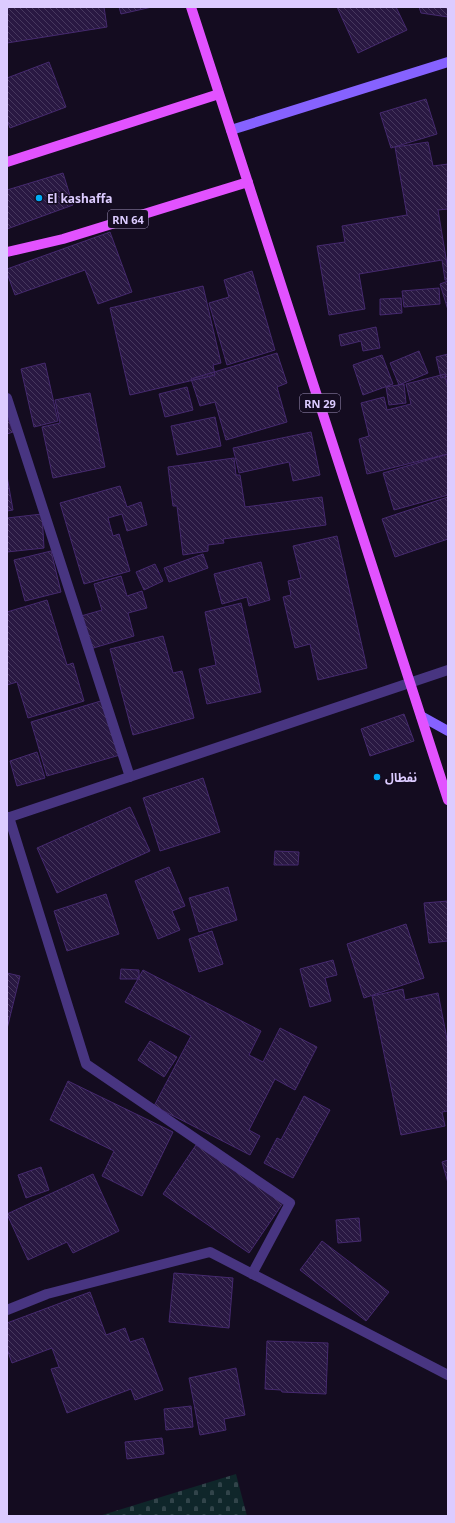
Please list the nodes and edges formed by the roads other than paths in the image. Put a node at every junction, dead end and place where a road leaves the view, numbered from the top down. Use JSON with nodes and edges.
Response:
{"nodes":[{"id":1,"x":191,"y":7,"type":"edge"},
{"id":2,"x":448,"y":62,"type":"edge"},
{"id":3,"x":219,"y":94,"type":"junction"},
{"id":4,"x":231,"y":130,"type":"junction"},
{"id":5,"x":7,"y":162,"type":"edge"},
{"id":6,"x":248,"y":182,"type":"junction"},
{"id":7,"x":7,"y":252,"type":"edge"},
{"id":8,"x":7,"y":398,"type":"edge"},
{"id":9,"x":448,"y":670,"type":"edge"},
{"id":10,"x":410,"y":683,"type":"junction"},
{"id":11,"x":421,"y":716,"type":"junction"},
{"id":12,"x":448,"y":731,"type":"edge"},
{"id":13,"x":130,"y":777,"type":"junction"},
{"id":14,"x":448,"y":800,"type":"edge"},
{"id":15,"x":8,"y":818,"type":"edge"},
{"id":16,"x":252,"y":1274,"type":"junction"},
{"id":17,"x":7,"y":1310,"type":"edge"},
{"id":18,"x":448,"y":1375,"type":"edge"}],
"edges":[{"from":1,"to":3,"type":"main road","number":"RN 29"},
{"from":2,"to":4,"type":"main road"},
{"from":3,"to":4,"type":"main road","number":"RN 29"},
{"from":3,"to":5,"type":"main road"},
{"from":4,"to":6,"type":"main road","number":"RN 29"},
{"from":6,"to":7,"type":"main road","number":"RN 64"},
{"from":6,"to":10,"type":"main road","number":"RN 29"},
{"from":8,"to":13,"type":"street"},
{"from":9,"to":10,"type":"street"},
{"from":10,"to":11,"type":"main road","number":"RN 29"},
{"from":10,"to":13,"type":"street"},
{"from":11,"to":12,"type":"main road"},
{"from":11,"to":14,"type":"main road","number":"RN 29"},
{"from":13,"to":15,"type":"street"},
{"from":15,"to":16,"type":"street"},
{"from":16,"to":17,"type":"street"},
{"from":16,"to":18,"type":"street"}]}
